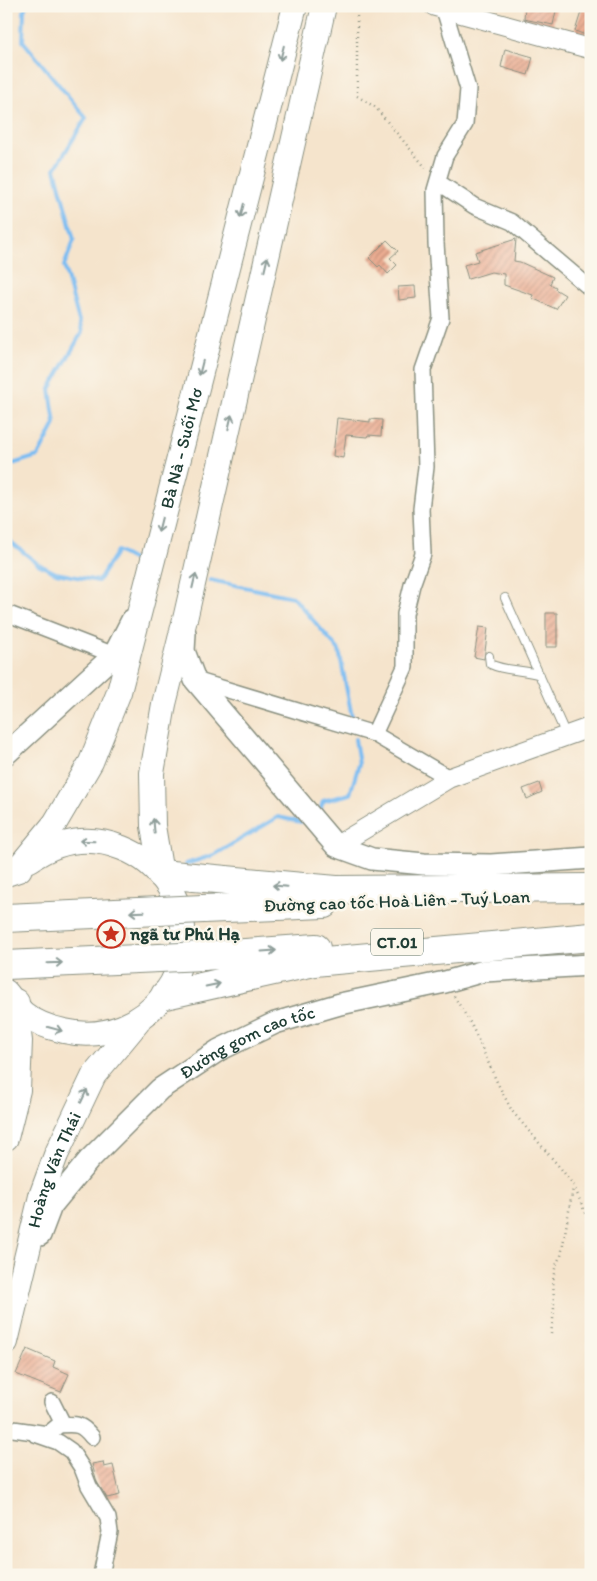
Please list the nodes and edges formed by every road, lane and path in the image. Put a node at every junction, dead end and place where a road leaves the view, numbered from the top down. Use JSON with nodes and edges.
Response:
{"nodes":[{"id":1,"x":295,"y":6,"type":"edge"},
{"id":2,"x":324,"y":6,"type":"edge"},
{"id":3,"x":357,"y":6,"type":"edge"},
{"id":4,"x":439,"y":8,"type":"edge"},
{"id":5,"x":591,"y":49,"type":"edge"},
{"id":6,"x":438,"y":182,"type":"junction"},
{"id":7,"x":591,"y":289,"type":"edge"},
{"id":8,"x":506,"y":598,"type":"dead end"},
{"id":9,"x":141,"y":602,"type":"junction"},
{"id":10,"x":6,"y":613,"type":"edge"},
{"id":11,"x":186,"y":616,"type":"junction"},
{"id":12,"x":114,"y":655,"type":"junction"},
{"id":13,"x":489,"y":656,"type":"dead end"},
{"id":14,"x":540,"y":675,"type":"junction"},
{"id":15,"x":195,"y":680,"type":"junction"},
{"id":16,"x":591,"y":727,"type":"edge"},
{"id":17,"x":374,"y":734,"type":"junction"},
{"id":18,"x":566,"y":735,"type":"junction"},
{"id":19,"x":6,"y":754,"type":"edge"},
{"id":20,"x":449,"y":778,"type":"junction"},
{"id":21,"x":336,"y":846,"type":"junction"},
{"id":22,"x":591,"y":858,"type":"edge"},
{"id":23,"x":161,"y":874,"type":"junction"},
{"id":24,"x":10,"y":875,"type":"edge"},
{"id":25,"x":591,"y":888,"type":"edge"},
{"id":26,"x":591,"y":893,"type":"edge"},
{"id":27,"x":6,"y":918,"type":"edge"},
{"id":28,"x":591,"y":928,"type":"edge"},
{"id":29,"x":591,"y":937,"type":"edge"},
{"id":30,"x":6,"y":965,"type":"edge"},
{"id":31,"x":591,"y":965,"type":"edge"},
{"id":32,"x":445,"y":982,"type":"junction"},
{"id":33,"x":165,"y":995,"type":"junction"},
{"id":34,"x":9,"y":999,"type":"edge"},
{"id":35,"x":142,"y":1018,"type":"junction"},
{"id":36,"x":6,"y":1138,"type":"edge"},
{"id":37,"x":574,"y":1186,"type":"junction"},
{"id":38,"x":591,"y":1228,"type":"edge"},
{"id":39,"x":17,"y":1296,"type":"junction"},
{"id":40,"x":551,"y":1334,"type":"dead end"},
{"id":41,"x":6,"y":1342,"type":"edge"},
{"id":42,"x":52,"y":1402,"type":"dead end"},
{"id":43,"x":59,"y":1425,"type":"junction"},
{"id":44,"x":6,"y":1428,"type":"edge"},
{"id":45,"x":36,"y":1434,"type":"junction"},
{"id":46,"x":92,"y":1437,"type":"dead end"},
{"id":47,"x":101,"y":1575,"type":"edge"}],
"edges":[{"from":1,"to":9,"type":"main road","name":"Bà Nà - Suối Mơ","one_way":true},
{"from":11,"to":2,"type":"main road","one_way":true},
{"from":3,"to":6,"type":"path"},
{"from":4,"to":5,"type":"street"},
{"from":4,"to":6,"type":"street"},
{"from":6,"to":7,"type":"street"},
{"from":6,"to":17,"type":"street"},
{"from":8,"to":14,"type":"lane"},
{"from":9,"to":12,"type":"main road"},
{"from":9,"to":24,"type":"main road","name":"Bà Nà - Suối Mơ"},
{"from":10,"to":12,"type":"street"},
{"from":11,"to":15,"type":"main road"},
{"from":23,"to":11,"type":"main road","one_way":true},
{"from":12,"to":19,"type":"main road"},
{"from":13,"to":14,"type":"lane"},
{"from":14,"to":18,"type":"lane"},
{"from":15,"to":17,"type":"street"},
{"from":15,"to":21,"type":"main road"},
{"from":16,"to":18,"type":"street"},
{"from":17,"to":20,"type":"street"},
{"from":18,"to":20,"type":"street"},
{"from":20,"to":21,"type":"street"},
{"from":21,"to":22,"type":"main road"},
{"from":23,"to":24,"type":"main road","one_way":true},
{"from":25,"to":23,"type":"highway","one_way":true},
{"from":23,"to":33,"type":"main road","name":"Hoàng Văn Thái"},
{"from":26,"to":27,"type":"highway","name":"Đường cao tốc Hoà Liên - Tuý Loan","number":"CT.01","one_way":true,"bridge":true},
{"from":30,"to":28,"type":"highway","name":"Đường cao tốc Hoà Liên - Tuý Loan","number":"CT.01","one_way":true,"bridge":true},
{"from":33,"to":29,"type":"highway","one_way":true},
{"from":31,"to":32,"type":"main road","name":"Đường gom cao tốc"},
{"from":32,"to":37,"type":"path"},
{"from":32,"to":39,"type":"main road","name":"Đường gom cao tốc"},
{"from":33,"to":35,"type":"main road","name":"Hoàng Văn Thái"},
{"from":34,"to":35,"type":"main road","one_way":true},
{"from":34,"to":36,"type":"main road"},
{"from":39,"to":35,"type":"main road","name":"Hoàng Văn Thái","one_way":true},
{"from":37,"to":38,"type":"path"},
{"from":37,"to":40,"type":"path"},
{"from":39,"to":41,"type":"main road","name":"Hoàng Văn Thái"},
{"from":42,"to":43,"type":"street"},
{"from":43,"to":45,"type":"street"},
{"from":43,"to":46,"type":"street"},
{"from":44,"to":45,"type":"street"},
{"from":45,"to":47,"type":"street"}]}
